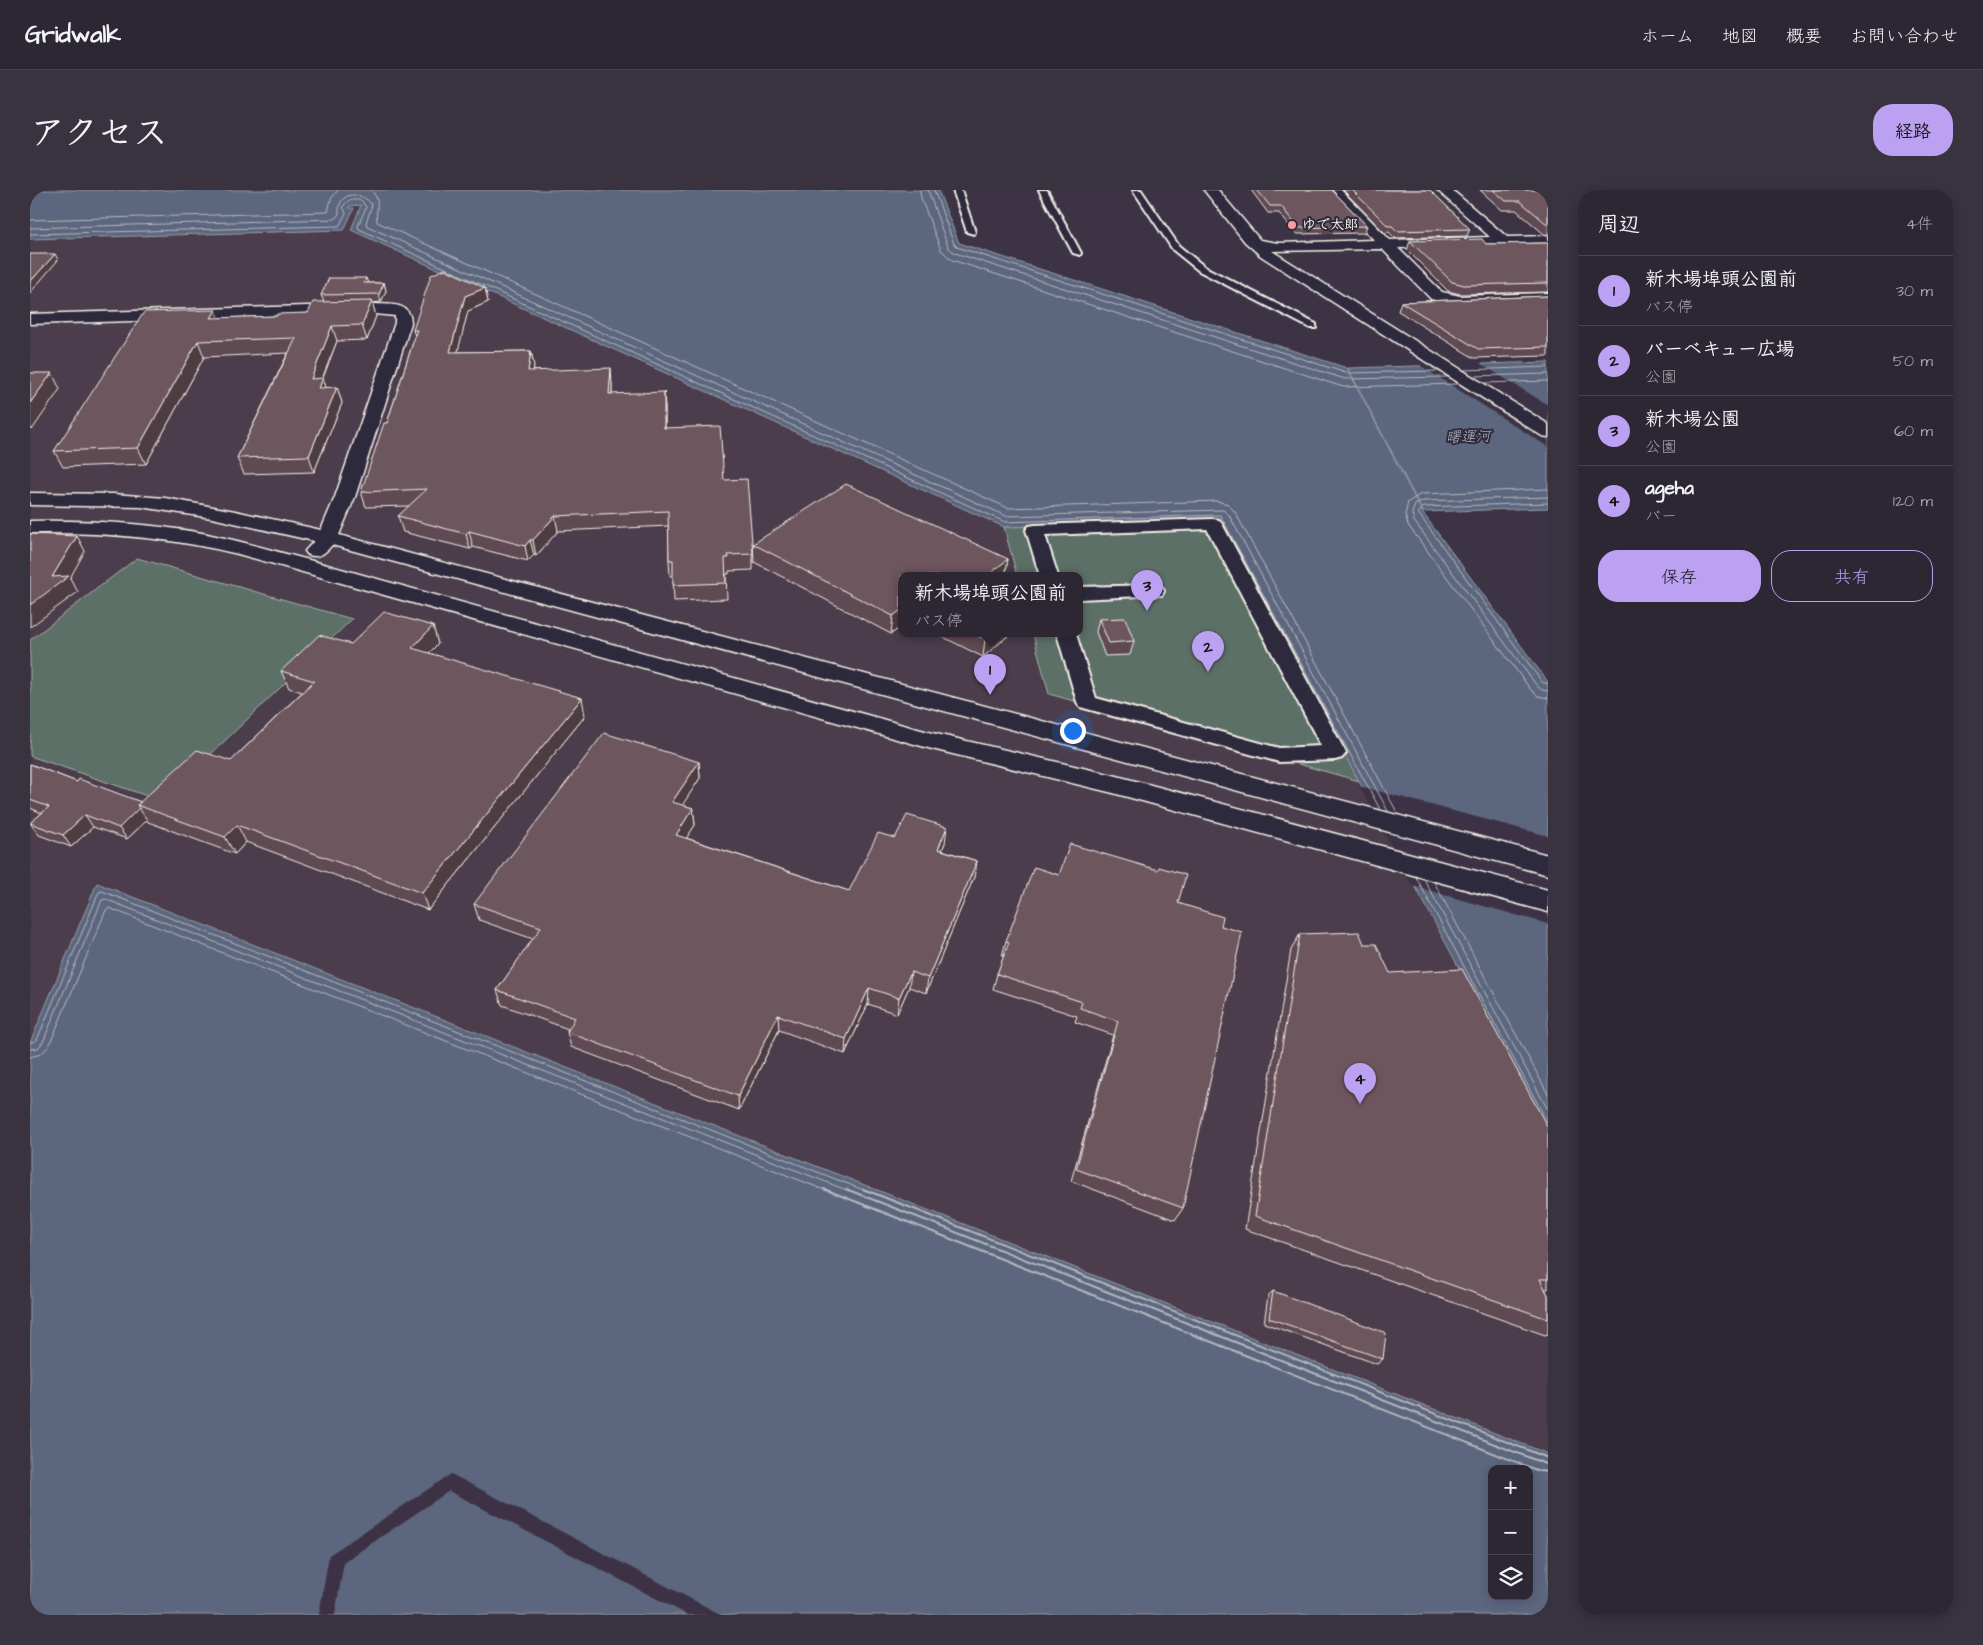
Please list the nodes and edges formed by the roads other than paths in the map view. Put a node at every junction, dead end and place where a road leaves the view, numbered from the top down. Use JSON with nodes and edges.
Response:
{"nodes":[{"id":1,"x":957,"y":190,"type":"edge"},
{"id":2,"x":1043,"y":190,"type":"edge"},
{"id":3,"x":1137,"y":190,"type":"edge"},
{"id":4,"x":1211,"y":190,"type":"edge"},
{"id":5,"x":1228,"y":190,"type":"edge"},
{"id":6,"x":1333,"y":190,"type":"edge"},
{"id":7,"x":1444,"y":190,"type":"edge"},
{"id":8,"x":971,"y":232,"type":"dead end"},
{"id":9,"x":1548,"y":240,"type":"edge"},
{"id":10,"x":1503,"y":241,"type":"junction"},
{"id":11,"x":1256,"y":244,"type":"junction"},
{"id":12,"x":1386,"y":244,"type":"junction"},
{"id":13,"x":1278,"y":247,"type":"junction"},
{"id":14,"x":1077,"y":253,"type":"dead end"},
{"id":15,"x":1548,"y":298,"type":"edge"},
{"id":16,"x":30,"y":319,"type":"edge"},
{"id":17,"x":1313,"y":326,"type":"dead end"},
{"id":18,"x":1548,"y":418,"type":"edge"},
{"id":19,"x":1548,"y":432,"type":"edge"},
{"id":20,"x":30,"y":500,"type":"edge"},
{"id":21,"x":30,"y":527,"type":"edge"},
{"id":22,"x":328,"y":538,"type":"junction"},
{"id":23,"x":302,"y":564,"type":"junction"},
{"id":24,"x":1048,"y":572,"type":"edge"},
{"id":25,"x":1155,"y":591,"type":"dead end"},
{"id":26,"x":1083,"y":594,"type":"edge"},
{"id":27,"x":1067,"y":637,"type":"edge"},
{"id":28,"x":1548,"y":865,"type":"edge"},
{"id":29,"x":1548,"y":901,"type":"edge"}],
"edges":[{"from":1,"to":8,"type":"lane"},
{"from":2,"to":14,"type":"lane"},
{"from":3,"to":17,"type":"lane"},
{"from":4,"to":11,"type":"street"},
{"from":5,"to":13,"type":"street"},
{"from":6,"to":12,"type":"street"},
{"from":7,"to":10,"type":"street"},
{"from":9,"to":10,"type":"street"},
{"from":10,"to":12,"type":"street"},
{"from":11,"to":13,"type":"street"},
{"from":11,"to":19,"type":"street"},
{"from":12,"to":13,"type":"street"},
{"from":12,"to":15,"type":"street"},
{"from":13,"to":18,"type":"street"},
{"from":16,"to":22,"type":"street"},
{"from":20,"to":22,"type":"street"},
{"from":21,"to":23,"type":"street"},
{"from":22,"to":23,"type":"street"},
{"from":22,"to":28,"type":"street"},
{"from":23,"to":29,"type":"street"},
{"from":24,"to":27,"type":"street"},
{"from":25,"to":26,"type":"street"}]}
